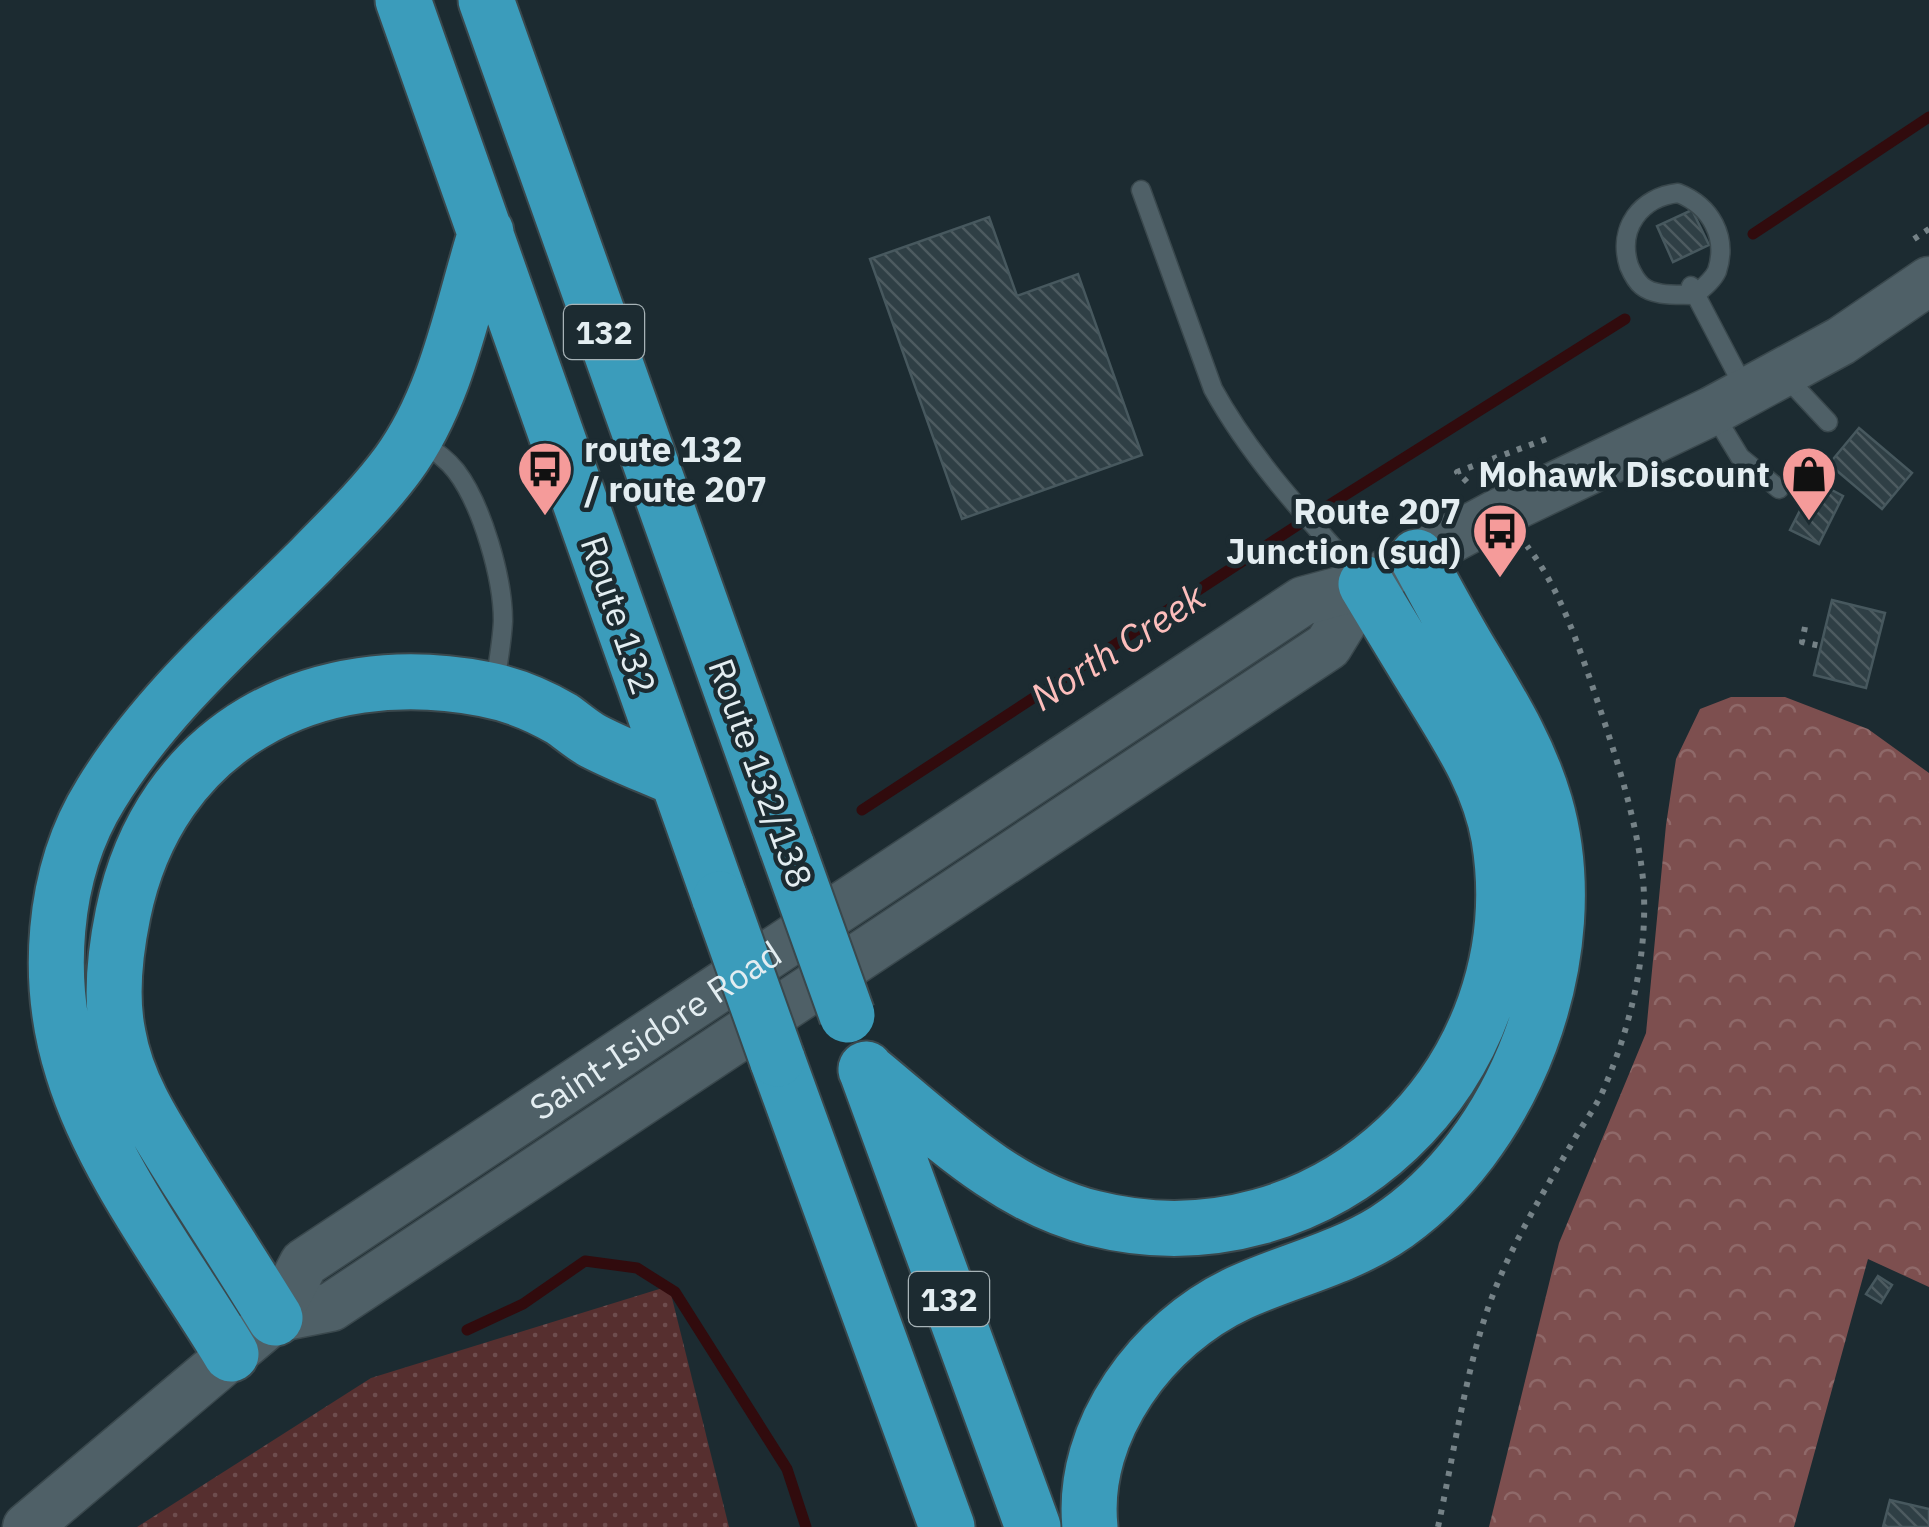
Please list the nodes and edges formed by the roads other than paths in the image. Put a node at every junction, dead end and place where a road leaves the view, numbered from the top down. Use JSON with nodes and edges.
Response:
{"nodes":[{"id":1,"x":403,"y":0,"type":"edge"},
{"id":2,"x":489,"y":9,"type":"edge"},
{"id":3,"x":1141,"y":190,"type":"dead end"},
{"id":4,"x":486,"y":232,"type":"junction"},
{"id":5,"x":1929,"y":281,"type":"edge"},
{"id":6,"x":1693,"y":290,"type":"junction"},
{"id":7,"x":1748,"y":393,"type":"junction"},
{"id":8,"x":1828,"y":422,"type":"dead end"},
{"id":9,"x":416,"y":438,"type":"junction"},
{"id":10,"x":1780,"y":489,"type":"dead end"},
{"id":11,"x":1417,"y":557,"type":"junction"},
{"id":12,"x":1366,"y":584,"type":"junction"},
{"id":13,"x":493,"y":691,"type":"junction"},
{"id":14,"x":676,"y":778,"type":"junction"},
{"id":15,"x":866,"y":1070,"type":"junction"},
{"id":16,"x":275,"y":1318,"type":"junction"},
{"id":17,"x":232,"y":1354,"type":"junction"},
{"id":18,"x":27,"y":1527,"type":"edge"},
{"id":19,"x":946,"y":1527,"type":"edge"},
{"id":20,"x":1032,"y":1527,"type":"edge"},
{"id":21,"x":1090,"y":1527,"type":"edge"}],
"edges":[{"from":1,"to":4,"type":"highway","name":"Route 132","number":"132"},
{"from":2,"to":15,"type":"highway","name":"Route 132/138","number":"132","bridge":true},
{"from":3,"to":12,"type":"lane"},
{"from":4,"to":9,"type":"highway"},
{"from":4,"to":14,"type":"highway","name":"Route 132","number":"132"},
{"from":5,"to":7,"type":"main road","name":"Saint-Isidore Road"},
{"from":6,"to":6,"type":"lane"},
{"from":6,"to":7,"type":"lane"},
{"from":7,"to":8,"type":"lane"},
{"from":7,"to":10,"type":"lane"},
{"from":7,"to":11,"type":"main road","name":"Saint-Isidore Road"},
{"from":9,"to":13,"type":"lane"},
{"from":9,"to":17,"type":"highway"},
{"from":11,"to":12,"type":"main road","name":"Saint-Isidore Road"},
{"from":11,"to":21,"type":"highway"},
{"from":12,"to":15,"type":"highway"},
{"from":12,"to":16,"type":"main road","name":"Saint-Isidore Road"},
{"from":12,"to":16,"type":"main road","name":"Saint-Isidore Road"},
{"from":13,"to":14,"type":"highway"},
{"from":13,"to":16,"type":"highway"},
{"from":14,"to":19,"type":"highway","name":"Route 132","number":"132","bridge":true},
{"from":15,"to":20,"type":"highway","name":"Route 132/138","number":"132"},
{"from":16,"to":17,"type":"main road","name":"Saint-Isidore Road"},
{"from":17,"to":18,"type":"main road","name":"Saint-Isidore Road"}]}
